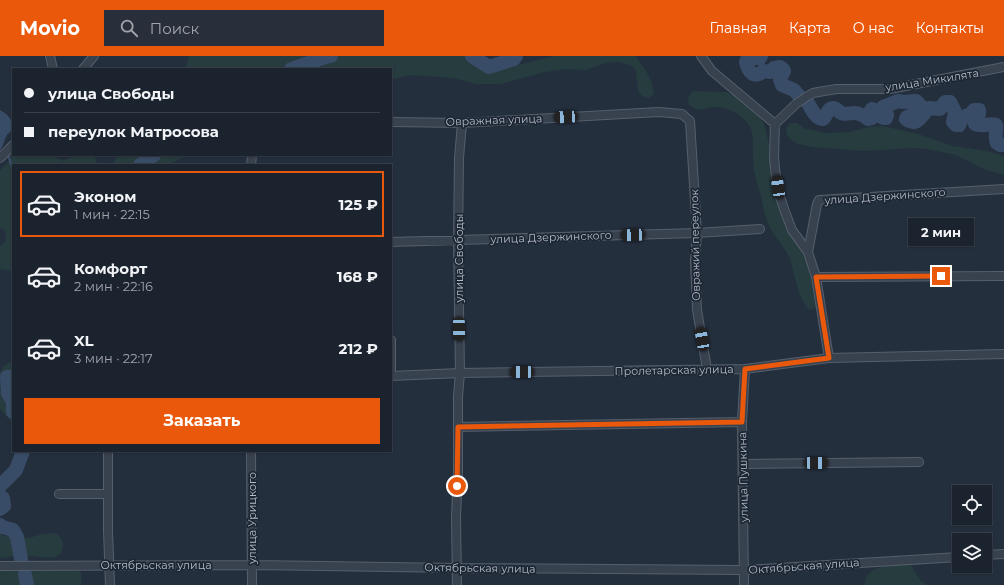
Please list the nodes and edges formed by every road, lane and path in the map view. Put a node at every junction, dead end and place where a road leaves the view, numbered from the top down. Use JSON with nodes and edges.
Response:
{"nodes":[{"id":1,"x":50,"y":56,"type":"edge"},
{"id":2,"x":94,"y":56,"type":"edge"},
{"id":3,"x":701,"y":56,"type":"edge"},
{"id":4,"x":1004,"y":67,"type":"edge"},
{"id":5,"x":53,"y":68,"type":"edge"},
{"id":6,"x":84,"y":68,"type":"edge"},
{"id":7,"x":690,"y":121,"type":"joint"},
{"id":8,"x":392,"y":122,"type":"edge"},
{"id":9,"x":462,"y":123,"type":"junction"},
{"id":10,"x":775,"y":124,"type":"junction"},
{"id":11,"x":12,"y":146,"type":"edge"},
{"id":12,"x":0,"y":158,"type":"edge"},
{"id":13,"x":1004,"y":188,"type":"edge"},
{"id":14,"x":760,"y":229,"type":"dead end"},
{"id":15,"x":697,"y":233,"type":"junction"},
{"id":16,"x":458,"y":240,"type":"junction"},
{"id":17,"x":392,"y":242,"type":"edge"},
{"id":18,"x":808,"y":252,"type":"junction"},
{"id":19,"x":1004,"y":276,"type":"edge"},
{"id":20,"x":816,"y":277,"type":"junction"},
{"id":21,"x":1004,"y":354,"type":"edge"},
{"id":22,"x":829,"y":358,"type":"junction"},
{"id":23,"x":707,"y":369,"type":"junction"},
{"id":24,"x":745,"y":369,"type":"junction"},
{"id":25,"x":460,"y":373,"type":"junction"},
{"id":26,"x":392,"y":376,"type":"edge"},
{"id":27,"x":742,"y":422,"type":"junction"},
{"id":28,"x":458,"y":427,"type":"junction"},
{"id":29,"x":108,"y":452,"type":"edge"},
{"id":30,"x":251,"y":452,"type":"edge"},
{"id":31,"x":919,"y":462,"type":"dead end"},
{"id":32,"x":743,"y":464,"type":"junction"},
{"id":33,"x":59,"y":494,"type":"dead end"},
{"id":34,"x":108,"y":494,"type":"junction"},
{"id":35,"x":1004,"y":554,"type":"edge"},
{"id":36,"x":992,"y":555,"type":"edge"},
{"id":37,"x":952,"y":557,"type":"edge"},
{"id":38,"x":252,"y":565,"type":"junction"},
{"id":39,"x":0,"y":566,"type":"edge"},
{"id":40,"x":109,"y":566,"type":"junction"},
{"id":41,"x":457,"y":568,"type":"junction"},
{"id":42,"x":744,"y":570,"type":"junction"},
{"id":43,"x":110,"y":585,"type":"edge"},
{"id":44,"x":252,"y":585,"type":"edge"},
{"id":45,"x":457,"y":585,"type":"edge"},
{"id":46,"x":744,"y":585,"type":"edge"}],
"edges":[{"from":1,"to":5,"type":"street"},
{"from":2,"to":6,"type":"street"},
{"from":3,"to":10,"type":"street"},
{"from":4,"to":10,"type":"street","name":"улица Микилята"},
{"from":7,"to":9,"type":"street","name":"Овражная улица"},
{"from":7,"to":15,"type":"street","name":"Овражий переулок"},
{"from":8,"to":9,"type":"street","name":"Овражная улица"},
{"from":9,"to":16,"type":"street","name":"улица Свободы"},
{"from":10,"to":18,"type":"street"},
{"from":11,"to":12,"type":"street"},
{"from":13,"to":18,"type":"street","name":"улица Дзержинского"},
{"from":14,"to":15,"type":"street","name":"улица Дзержинского"},
{"from":15,"to":16,"type":"street","name":"улица Дзержинского"},
{"from":15,"to":23,"type":"street","name":"Овражий переулок"},
{"from":16,"to":17,"type":"street","name":"улица Дзержинского"},
{"from":16,"to":25,"type":"street","name":"улица Свободы"},
{"from":18,"to":20,"type":"street"},
{"from":19,"to":20,"type":"street"},
{"from":20,"to":22,"type":"street"},
{"from":21,"to":22,"type":"street","name":"Пролетарская улица"},
{"from":22,"to":24,"type":"street","name":"Пролетарская улица"},
{"from":23,"to":24,"type":"street","name":"Пролетарская улица"},
{"from":23,"to":25,"type":"street","name":"Пролетарская улица"},
{"from":24,"to":27,"type":"street","name":"улица Пушкина"},
{"from":25,"to":26,"type":"street","name":"Пролетарская улица"},
{"from":25,"to":28,"type":"street","name":"улица Свободы"},
{"from":27,"to":28,"type":"street"},
{"from":27,"to":32,"type":"street","name":"улица Пушкина"},
{"from":28,"to":41,"type":"street","name":"улица Свободы"},
{"from":29,"to":34,"type":"street"},
{"from":30,"to":38,"type":"street","name":"улица Урицкого"},
{"from":31,"to":32,"type":"street"},
{"from":32,"to":42,"type":"street","name":"улица Пушкина"},
{"from":33,"to":34,"type":"street"},
{"from":34,"to":40,"type":"street"},
{"from":35,"to":36,"type":"street"},
{"from":37,"to":42,"type":"street","name":"Октябрьская улица"},
{"from":38,"to":40,"type":"street","name":"Октябрьская улица"},
{"from":38,"to":41,"type":"street","name":"Октябрьская улица"},
{"from":38,"to":44,"type":"street","name":"улица Урицкого"},
{"from":39,"to":40,"type":"street","name":"Октябрьская улица"},
{"from":40,"to":43,"type":"street"},
{"from":41,"to":42,"type":"street","name":"Октябрьская улица"},
{"from":41,"to":45,"type":"street","name":"улица Свободы"},
{"from":42,"to":46,"type":"street","name":"улица Пушкина"}]}
